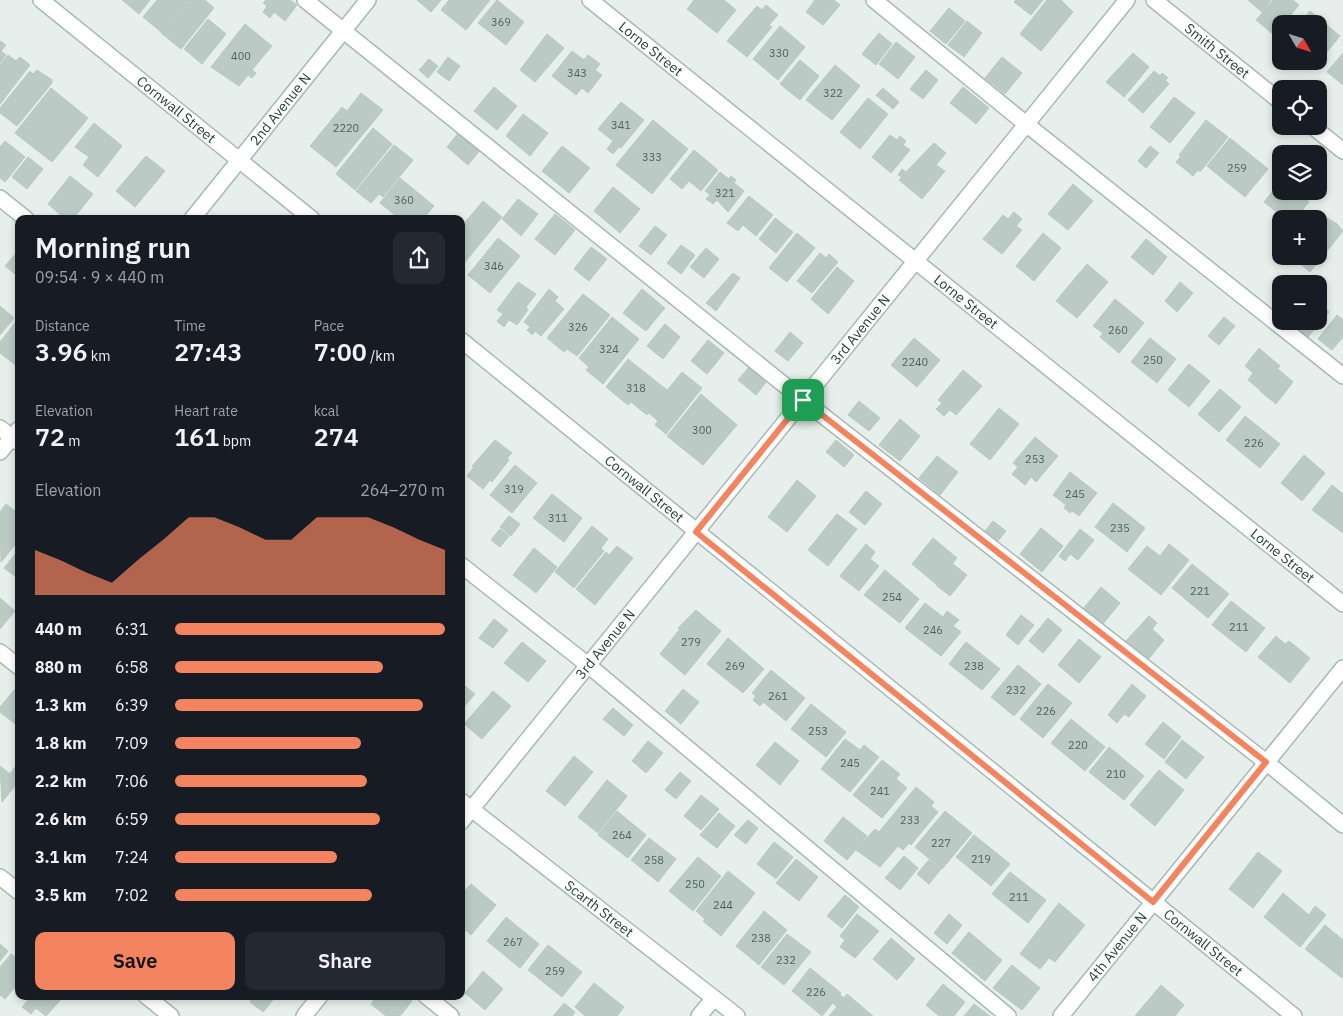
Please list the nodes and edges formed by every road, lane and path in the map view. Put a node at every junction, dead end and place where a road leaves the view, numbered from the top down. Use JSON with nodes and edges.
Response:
{"nodes":[{"id":1,"x":41,"y":0,"type":"edge"},
{"id":2,"x":305,"y":0,"type":"edge"},
{"id":3,"x":368,"y":0,"type":"edge"},
{"id":4,"x":590,"y":0,"type":"edge"},
{"id":5,"x":874,"y":0,"type":"edge"},
{"id":6,"x":1127,"y":0,"type":"edge"},
{"id":7,"x":1154,"y":0,"type":"edge"},
{"id":8,"x":344,"y":31,"type":"junction"},
{"id":9,"x":1272,"y":95,"type":"edge"},
{"id":10,"x":1026,"y":124,"type":"junction"},
{"id":11,"x":1323,"y":135,"type":"edge"},
{"id":12,"x":1343,"y":151,"type":"edge"},
{"id":13,"x":240,"y":160,"type":"junction"},
{"id":14,"x":0,"y":198,"type":"edge"},
{"id":15,"x":21,"y":215,"type":"edge"},
{"id":16,"x":195,"y":215,"type":"edge"},
{"id":17,"x":307,"y":215,"type":"edge"},
{"id":18,"x":915,"y":261,"type":"junction"},
{"id":19,"x":465,"y":343,"type":"edge"},
{"id":20,"x":1343,"y":376,"type":"edge"},
{"id":21,"x":803,"y":400,"type":"junction"},
{"id":22,"x":12,"y":434,"type":"edge"},
{"id":23,"x":0,"y":452,"type":"edge"},
{"id":24,"x":696,"y":532,"type":"junction"},
{"id":25,"x":465,"y":568,"type":"edge"},
{"id":26,"x":1343,"y":604,"type":"edge"},
{"id":27,"x":0,"y":652,"type":"edge"},
{"id":28,"x":15,"y":664,"type":"edge"},
{"id":29,"x":588,"y":665,"type":"junction"},
{"id":30,"x":1343,"y":668,"type":"edge"},
{"id":31,"x":1266,"y":762,"type":"junction"},
{"id":32,"x":466,"y":805,"type":"edge"},
{"id":33,"x":1343,"y":825,"type":"edge"},
{"id":34,"x":0,"y":877,"type":"edge"},
{"id":35,"x":15,"y":889,"type":"edge"},
{"id":36,"x":1153,"y":902,"type":"junction"},
{"id":37,"x":714,"y":998,"type":"junction"},
{"id":38,"x":151,"y":1000,"type":"edge"},
{"id":39,"x":317,"y":1000,"type":"edge"},
{"id":40,"x":431,"y":1000,"type":"edge"},
{"id":41,"x":170,"y":1016,"type":"edge"},
{"id":42,"x":304,"y":1016,"type":"edge"},
{"id":43,"x":451,"y":1016,"type":"edge"},
{"id":44,"x":699,"y":1016,"type":"edge"},
{"id":45,"x":737,"y":1016,"type":"edge"},
{"id":46,"x":1008,"y":1016,"type":"edge"},
{"id":47,"x":1061,"y":1016,"type":"edge"},
{"id":48,"x":1294,"y":1016,"type":"edge"}],
"edges":[{"from":1,"to":13,"type":"street","name":"Cornwall Street"},
{"from":2,"to":8,"type":"street"},
{"from":3,"to":8,"type":"street","name":"2nd Avenue N"},
{"from":4,"to":18,"type":"street","name":"Lorne Street"},
{"from":5,"to":10,"type":"street"},
{"from":6,"to":10,"type":"street","name":"3rd Avenue N"},
{"from":7,"to":9,"type":"street","name":"Smith Street"},
{"from":8,"to":13,"type":"street","name":"2nd Avenue N"},
{"from":8,"to":21,"type":"street"},
{"from":10,"to":18,"type":"street","name":"3rd Avenue N"},
{"from":10,"to":20,"type":"street"},
{"from":11,"to":12,"type":"street"},
{"from":13,"to":16,"type":"street","name":"2nd Avenue N"},
{"from":13,"to":17,"type":"street","name":"Cornwall Street"},
{"from":14,"to":15,"type":"street"},
{"from":18,"to":21,"type":"street","name":"3rd Avenue N"},
{"from":18,"to":26,"type":"street","name":"Lorne Street"},
{"from":19,"to":24,"type":"street","name":"Cornwall Street"},
{"from":21,"to":24,"type":"street","name":"3rd Avenue N"},
{"from":21,"to":31,"type":"street"},
{"from":22,"to":23,"type":"street"},
{"from":24,"to":29,"type":"street","name":"3rd Avenue N"},
{"from":24,"to":36,"type":"street","name":"Cornwall Street"},
{"from":25,"to":29,"type":"street"},
{"from":27,"to":28,"type":"street"},
{"from":29,"to":32,"type":"street","name":"3rd Avenue N"},
{"from":29,"to":46,"type":"street"},
{"from":30,"to":31,"type":"street","name":"4th Avenue N"},
{"from":31,"to":33,"type":"street"},
{"from":31,"to":36,"type":"street","name":"4th Avenue N"},
{"from":32,"to":37,"type":"street","name":"Scarth Street"},
{"from":34,"to":35,"type":"street"},
{"from":36,"to":47,"type":"street","name":"4th Avenue N"},
{"from":36,"to":48,"type":"street","name":"Cornwall Street"},
{"from":37,"to":44,"type":"street"},
{"from":37,"to":45,"type":"street","name":"Scarth Street"},
{"from":38,"to":41,"type":"street"},
{"from":39,"to":42,"type":"street"},
{"from":40,"to":43,"type":"street"}]}
